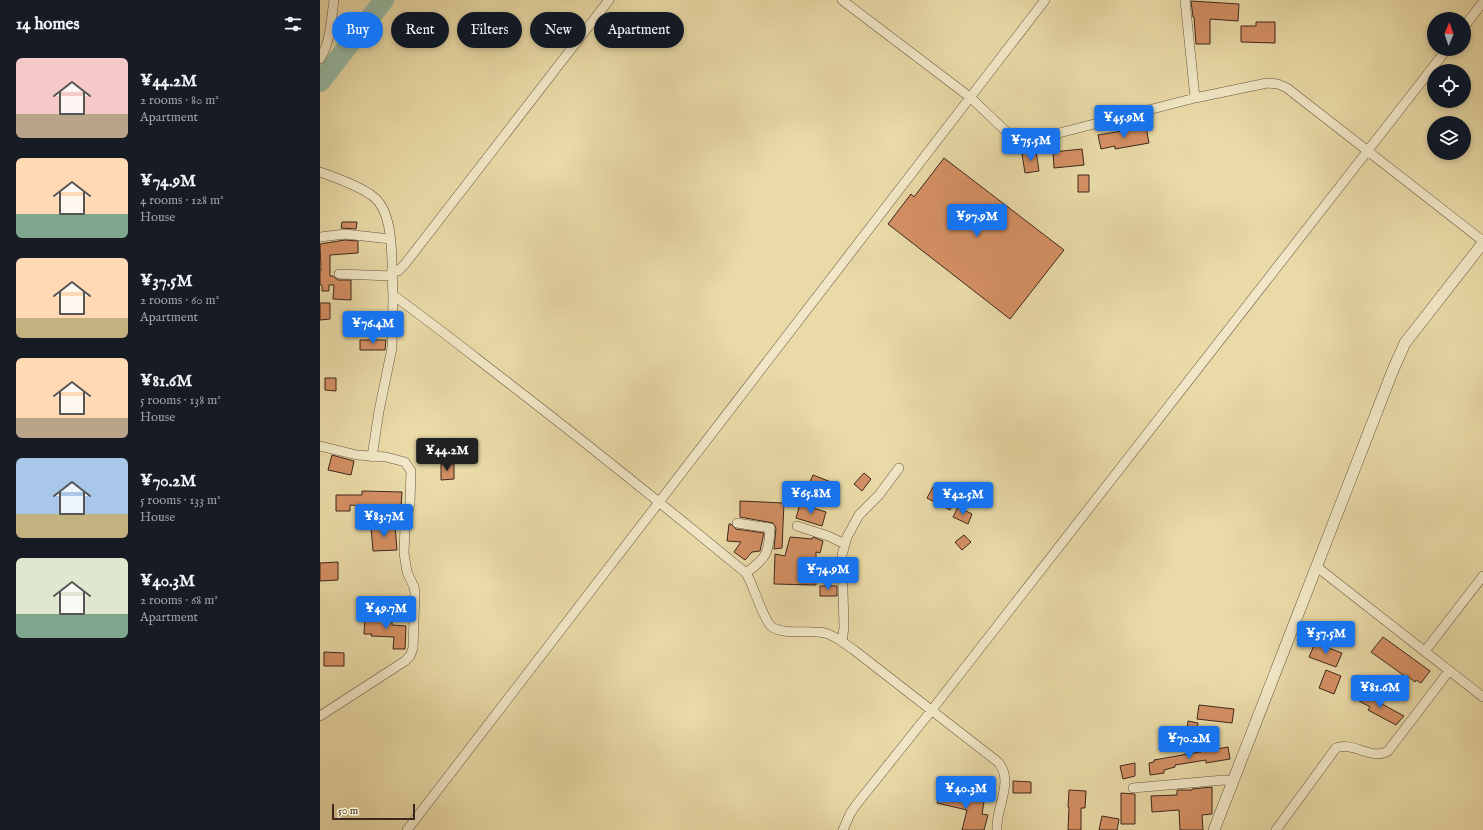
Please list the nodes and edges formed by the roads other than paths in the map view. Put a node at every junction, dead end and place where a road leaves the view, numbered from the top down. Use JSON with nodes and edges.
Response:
{"nodes":[{"id":1,"x":334,"y":0,"type":"edge"},
{"id":2,"x":609,"y":0,"type":"edge"},
{"id":3,"x":842,"y":0,"type":"edge"},
{"id":4,"x":1045,"y":0,"type":"edge"},
{"id":5,"x":1185,"y":0,"type":"edge"},
{"id":6,"x":1483,"y":2,"type":"edge"},
{"id":7,"x":1471,"y":18,"type":"edge"},
{"id":8,"x":1442,"y":56,"type":"edge"},
{"id":9,"x":320,"y":59,"type":"edge"},
{"id":10,"x":971,"y":98,"type":"junction"},
{"id":11,"x":1195,"y":98,"type":"junction"},
{"id":12,"x":1368,"y":150,"type":"junction"},
{"id":13,"x":320,"y":172,"type":"edge"},
{"id":14,"x":320,"y":237,"type":"edge"},
{"id":15,"x":390,"y":239,"type":"junction"},
{"id":16,"x":1483,"y":242,"type":"edge"},
{"id":17,"x":339,"y":274,"type":"dead end"},
{"id":18,"x":392,"y":274,"type":"junction"},
{"id":19,"x":393,"y":295,"type":"junction"},
{"id":20,"x":320,"y":446,"type":"edge"},
{"id":21,"x":372,"y":456,"type":"junction"},
{"id":22,"x":899,"y":468,"type":"dead end"},
{"id":23,"x":659,"y":501,"type":"junction"},
{"id":24,"x":737,"y":523,"type":"dead end"},
{"id":25,"x":797,"y":526,"type":"dead end"},
{"id":26,"x":845,"y":544,"type":"junction"},
{"id":27,"x":1317,"y":567,"type":"junction"},
{"id":28,"x":746,"y":572,"type":"junction"},
{"id":29,"x":1483,"y":576,"type":"edge"},
{"id":30,"x":842,"y":642,"type":"junction"},
{"id":31,"x":1425,"y":652,"type":"junction"},
{"id":32,"x":1449,"y":671,"type":"junction"},
{"id":33,"x":1483,"y":697,"type":"edge"},
{"id":34,"x":931,"y":712,"type":"junction"},
{"id":35,"x":320,"y":716,"type":"edge"},
{"id":36,"x":1234,"y":781,"type":"junction"},
{"id":37,"x":1133,"y":788,"type":"dead end"},
{"id":38,"x":407,"y":830,"type":"edge"},
{"id":39,"x":843,"y":830,"type":"edge"},
{"id":40,"x":996,"y":830,"type":"edge"},
{"id":41,"x":1214,"y":830,"type":"edge"},
{"id":42,"x":1276,"y":830,"type":"edge"}],
"edges":[{"from":1,"to":9,"type":"street"},
{"from":2,"to":18,"type":"street"},
{"from":3,"to":10,"type":"street"},
{"from":4,"to":10,"type":"street"},
{"from":5,"to":11,"type":"street"},
{"from":6,"to":7,"type":"street"},
{"from":8,"to":12,"type":"street"},
{"from":10,"to":11,"type":"street"},
{"from":10,"to":23,"type":"street"},
{"from":11,"to":12,"type":"street"},
{"from":12,"to":16,"type":"street"},
{"from":12,"to":34,"type":"street"},
{"from":13,"to":15,"type":"street"},
{"from":14,"to":15,"type":"street"},
{"from":15,"to":18,"type":"street"},
{"from":16,"to":27,"type":"street"},
{"from":17,"to":18,"type":"street"},
{"from":18,"to":19,"type":"street"},
{"from":19,"to":21,"type":"street"},
{"from":19,"to":23,"type":"street"},
{"from":20,"to":21,"type":"street"},
{"from":21,"to":35,"type":"street"},
{"from":22,"to":26,"type":"street"},
{"from":23,"to":28,"type":"street"},
{"from":23,"to":38,"type":"street"},
{"from":24,"to":28,"type":"street"},
{"from":25,"to":26,"type":"street"},
{"from":26,"to":30,"type":"street"},
{"from":27,"to":31,"type":"street"},
{"from":27,"to":36,"type":"street"},
{"from":28,"to":30,"type":"street"},
{"from":29,"to":31,"type":"street"},
{"from":30,"to":34,"type":"street"},
{"from":31,"to":32,"type":"street"},
{"from":32,"to":33,"type":"street"},
{"from":32,"to":42,"type":"street"},
{"from":34,"to":39,"type":"street"},
{"from":34,"to":40,"type":"street"},
{"from":36,"to":37,"type":"street"},
{"from":36,"to":41,"type":"street"}]}
